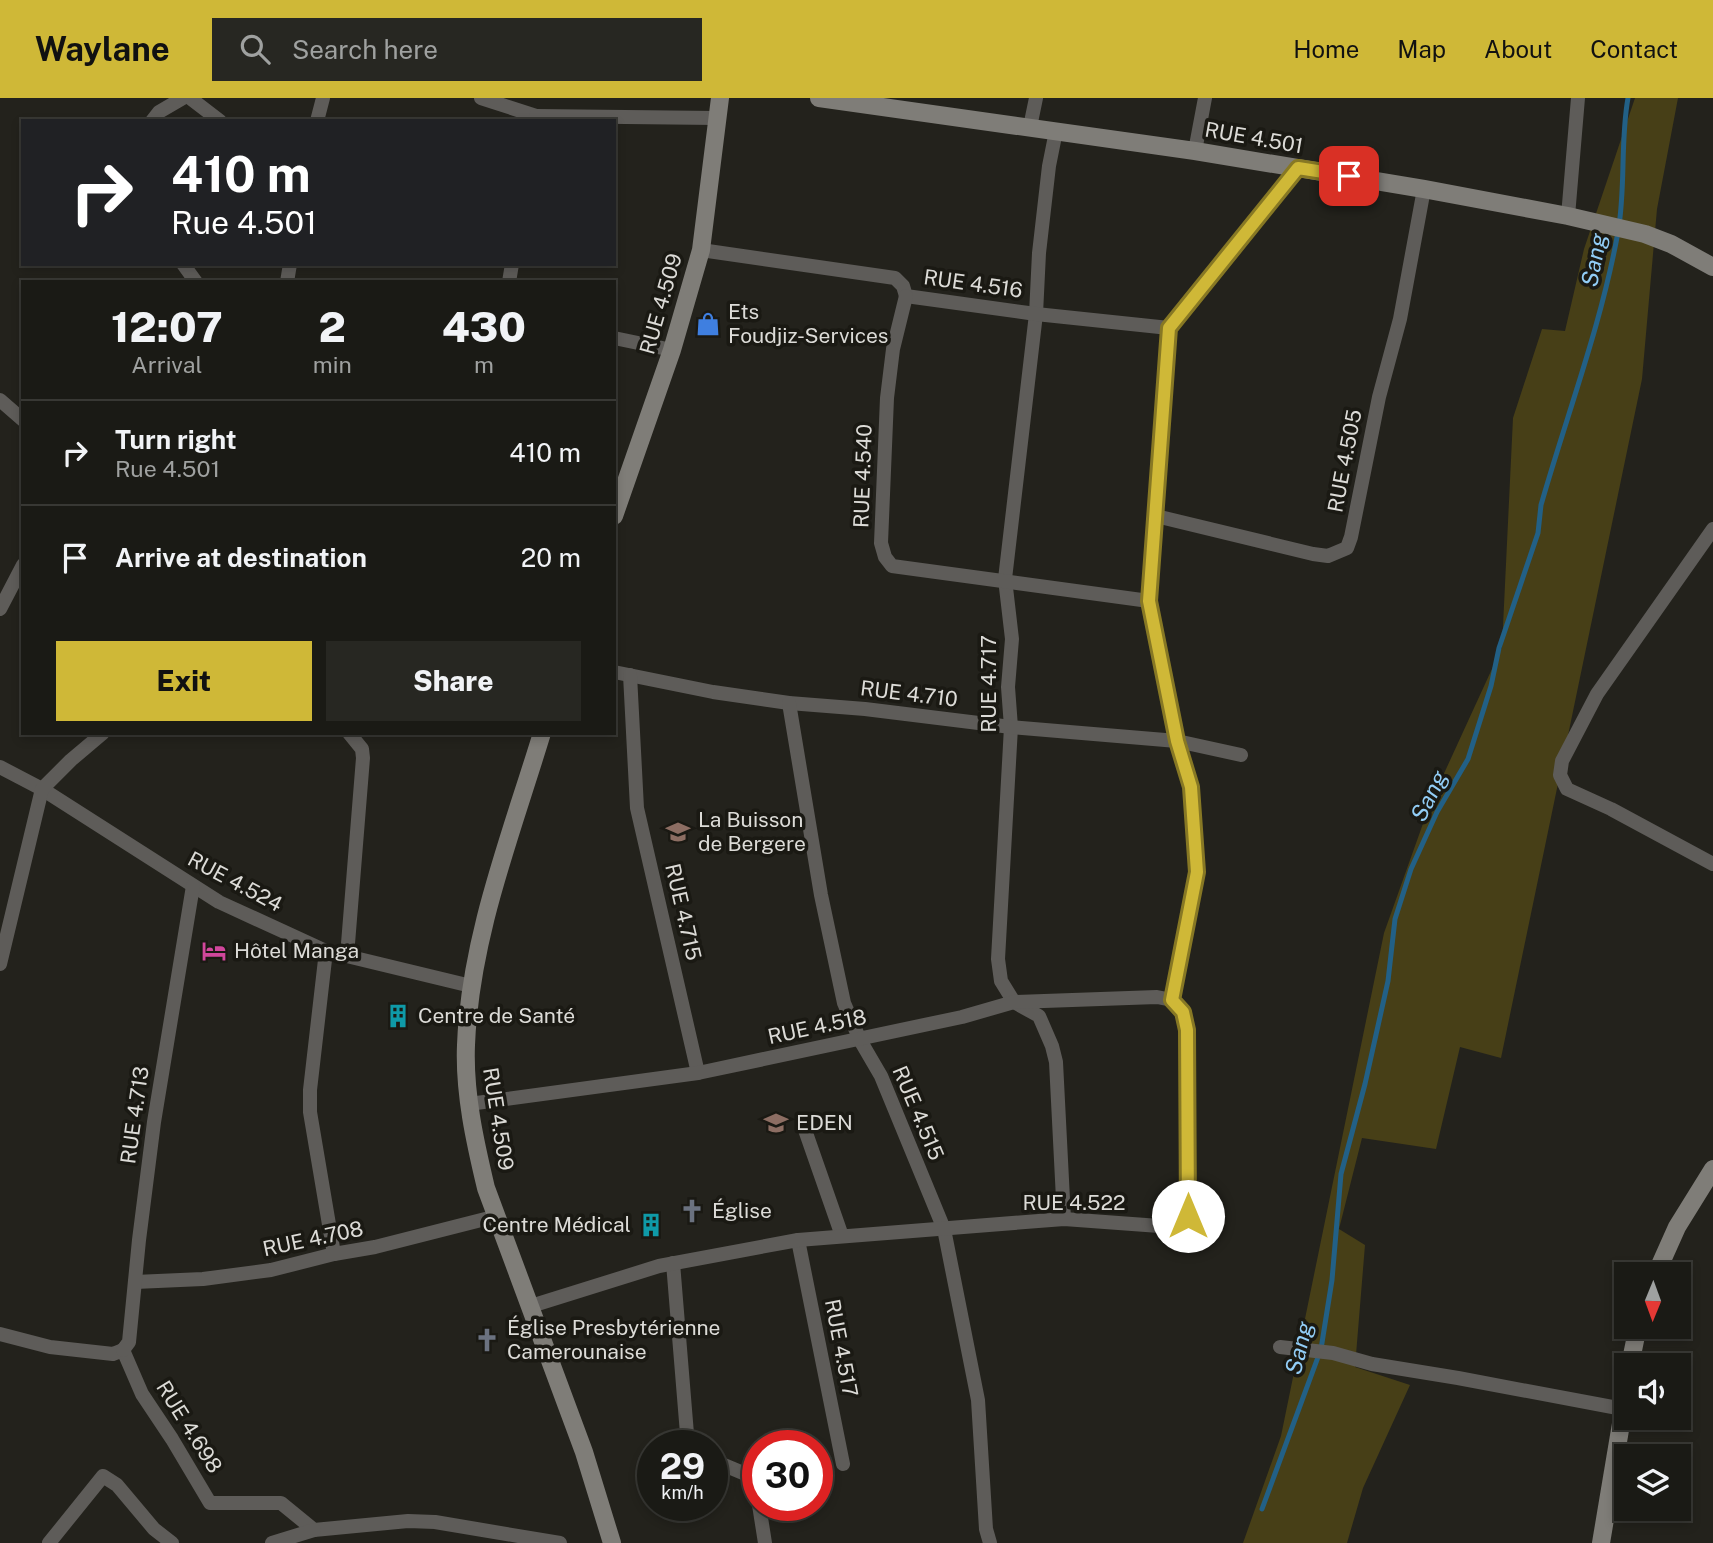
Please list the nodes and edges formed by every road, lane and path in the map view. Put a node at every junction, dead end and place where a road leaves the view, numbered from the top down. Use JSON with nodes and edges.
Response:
{"nodes":[{"id":1,"x":183,"y":98,"type":"edge"},
{"id":2,"x":190,"y":98,"type":"edge"},
{"id":3,"x":323,"y":98,"type":"edge"},
{"id":4,"x":481,"y":98,"type":"edge"},
{"id":5,"x":720,"y":98,"type":"edge"},
{"id":6,"x":819,"y":98,"type":"edge"},
{"id":7,"x":1036,"y":98,"type":"edge"},
{"id":8,"x":1205,"y":98,"type":"edge"},
{"id":9,"x":1578,"y":98,"type":"edge"},
{"id":10,"x":536,"y":118,"type":"edge"},
{"id":11,"x":716,"y":118,"type":"junction"},
{"id":12,"x":154,"y":119,"type":"edge"},
{"id":13,"x":217,"y":119,"type":"edge"},
{"id":14,"x":318,"y":119,"type":"edge"},
{"id":15,"x":1030,"y":127,"type":"junction"},
{"id":16,"x":1056,"y":131,"type":"junction"},
{"id":17,"x":1195,"y":150,"type":"junction"},
{"id":18,"x":1298,"y":168,"type":"junction"},
{"id":19,"x":1424,"y":189,"type":"junction"},
{"id":20,"x":1567,"y":216,"type":"junction"},
{"id":21,"x":701,"y":250,"type":"junction"},
{"id":22,"x":1713,"y":267,"type":"edge"},
{"id":23,"x":906,"y":296,"type":"junction"},
{"id":24,"x":1036,"y":314,"type":"junction"},
{"id":25,"x":1169,"y":328,"type":"junction"},
{"id":26,"x":616,"y":338,"type":"edge"},
{"id":27,"x":672,"y":350,"type":"junction"},
{"id":28,"x":0,"y":400,"type":"edge"},
{"id":29,"x":21,"y":417,"type":"edge"},
{"id":30,"x":616,"y":510,"type":"edge"},
{"id":31,"x":1156,"y":516,"type":"junction"},
{"id":32,"x":1713,"y":528,"type":"edge"},
{"id":33,"x":21,"y":569,"type":"edge"},
{"id":34,"x":1004,"y":579,"type":"junction"},
{"id":35,"x":1149,"y":601,"type":"junction"},
{"id":36,"x":0,"y":609,"type":"edge"},
{"id":37,"x":616,"y":672,"type":"edge"},
{"id":38,"x":630,"y":675,"type":"junction"},
{"id":39,"x":789,"y":703,"type":"junction"},
{"id":40,"x":1011,"y":727,"type":"junction"},
{"id":41,"x":101,"y":735,"type":"edge"},
{"id":42,"x":351,"y":735,"type":"edge"},
{"id":43,"x":541,"y":735,"type":"edge"},
{"id":44,"x":1177,"y":741,"type":"junction"},
{"id":45,"x":1241,"y":755,"type":"dead end"},
{"id":46,"x":0,"y":767,"type":"edge"},
{"id":47,"x":43,"y":789,"type":"junction"},
{"id":48,"x":1713,"y":864,"type":"edge"},
{"id":49,"x":193,"y":886,"type":"junction"},
{"id":50,"x":326,"y":951,"type":"junction"},
{"id":51,"x":347,"y":956,"type":"junction"},
{"id":52,"x":0,"y":964,"type":"edge"},
{"id":53,"x":471,"y":986,"type":"junction"},
{"id":54,"x":1172,"y":1000,"type":"junction"},
{"id":55,"x":1014,"y":1002,"type":"junction"},
{"id":56,"x":860,"y":1040,"type":"junction"},
{"id":57,"x":698,"y":1073,"type":"junction"},
{"id":58,"x":469,"y":1104,"type":"junction"},
{"id":59,"x":805,"y":1130,"type":"dead end"},
{"id":60,"x":1713,"y":1169,"type":"edge"},
{"id":61,"x":497,"y":1216,"type":"junction"},
{"id":62,"x":1064,"y":1219,"type":"junction"},
{"id":63,"x":944,"y":1229,"type":"junction"},
{"id":64,"x":842,"y":1236,"type":"junction"},
{"id":65,"x":798,"y":1240,"type":"junction"},
{"id":66,"x":334,"y":1254,"type":"junction"},
{"id":67,"x":1661,"y":1262,"type":"edge"},
{"id":68,"x":673,"y":1263,"type":"junction"},
{"id":69,"x":135,"y":1282,"type":"junction"},
{"id":70,"x":531,"y":1306,"type":"junction"},
{"id":71,"x":0,"y":1334,"type":"edge"},
{"id":72,"x":1280,"y":1347,"type":"dead end"},
{"id":73,"x":123,"y":1350,"type":"junction"},
{"id":74,"x":1614,"y":1401,"type":"edge"},
{"id":75,"x":687,"y":1430,"type":"edge"},
{"id":76,"x":1619,"y":1430,"type":"edge"},
{"id":77,"x":843,"y":1464,"type":"dead end"},
{"id":78,"x":762,"y":1521,"type":"edge"},
{"id":79,"x":314,"y":1530,"type":"junction"},
{"id":80,"x":49,"y":1543,"type":"edge"},
{"id":81,"x":172,"y":1543,"type":"edge"},
{"id":82,"x":272,"y":1543,"type":"edge"},
{"id":83,"x":559,"y":1543,"type":"edge"},
{"id":84,"x":612,"y":1543,"type":"edge"},
{"id":85,"x":765,"y":1543,"type":"edge"},
{"id":86,"x":990,"y":1543,"type":"edge"},
{"id":87,"x":1601,"y":1543,"type":"edge"}],
"edges":[{"from":1,"to":12,"type":"street"},
{"from":2,"to":13,"type":"street"},
{"from":3,"to":14,"type":"street"},
{"from":4,"to":10,"type":"street"},
{"from":5,"to":11,"type":"street","name":"RUE 4.509"},
{"from":6,"to":15,"type":"street","name":"RUE 4.501"},
{"from":7,"to":15,"type":"street"},
{"from":8,"to":17,"type":"street"},
{"from":9,"to":20,"type":"street"},
{"from":10,"to":11,"type":"street"},
{"from":11,"to":21,"type":"street","name":"RUE 4.509"},
{"from":15,"to":16,"type":"street","name":"RUE 4.501"},
{"from":16,"to":17,"type":"street","name":"RUE 4.501"},
{"from":16,"to":24,"type":"street","name":"RUE 4.717"},
{"from":17,"to":18,"type":"street","name":"RUE 4.501"},
{"from":18,"to":19,"type":"street","name":"RUE 4.501"},
{"from":18,"to":25,"type":"street"},
{"from":19,"to":20,"type":"street","name":"RUE 4.501"},
{"from":19,"to":31,"type":"street","name":"RUE 4.505"},
{"from":20,"to":22,"type":"street","name":"RUE 4.501"},
{"from":21,"to":23,"type":"street","name":"RUE 4.516"},
{"from":21,"to":27,"type":"street","name":"RUE 4.509"},
{"from":23,"to":24,"type":"street","name":"RUE 4.516"},
{"from":23,"to":34,"type":"street","name":"RUE 4.540"},
{"from":24,"to":25,"type":"street","name":"RUE 4.516"},
{"from":24,"to":34,"type":"street","name":"RUE 4.717"},
{"from":25,"to":31,"type":"street"},
{"from":26,"to":27,"type":"street"},
{"from":27,"to":30,"type":"street","name":"RUE 4.509"},
{"from":28,"to":29,"type":"street"},
{"from":31,"to":35,"type":"street"},
{"from":32,"to":48,"type":"street"},
{"from":33,"to":36,"type":"street"},
{"from":34,"to":35,"type":"street","name":"RUE 4.540"},
{"from":34,"to":40,"type":"street","name":"RUE 4.717"},
{"from":35,"to":44,"type":"street"},
{"from":37,"to":38,"type":"street","name":"RUE 4.710"},
{"from":38,"to":39,"type":"street","name":"RUE 4.710"},
{"from":38,"to":57,"type":"street","name":"RUE 4.715"},
{"from":39,"to":40,"type":"street","name":"RUE 4.710"},
{"from":39,"to":56,"type":"street","name":"RUE 4.515"},
{"from":40,"to":44,"type":"street","name":"RUE 4.710"},
{"from":40,"to":55,"type":"street","name":"RUE 4.717"},
{"from":41,"to":47,"type":"street"},
{"from":42,"to":51,"type":"street"},
{"from":43,"to":53,"type":"street","name":"RUE 4.509"},
{"from":44,"to":45,"type":"street","name":"RUE 4.710"},
{"from":44,"to":54,"type":"street"},
{"from":46,"to":47,"type":"street","name":"RUE 4.524"},
{"from":47,"to":49,"type":"street","name":"RUE 4.524"},
{"from":47,"to":52,"type":"street"},
{"from":49,"to":50,"type":"street","name":"RUE 4.524"},
{"from":49,"to":69,"type":"street","name":"RUE 4.713"},
{"from":50,"to":51,"type":"street","name":"RUE 4.524"},
{"from":50,"to":66,"type":"street"},
{"from":51,"to":53,"type":"street","name":"RUE 4.524"},
{"from":53,"to":58,"type":"street","name":"RUE 4.509"},
{"from":54,"to":55,"type":"street","name":"RUE 4.518"},
{"from":54,"to":62,"type":"street","name":"RUE 4.522"},
{"from":55,"to":56,"type":"street","name":"RUE 4.518"},
{"from":55,"to":62,"type":"street"},
{"from":56,"to":57,"type":"street","name":"RUE 4.518"},
{"from":56,"to":63,"type":"street","name":"RUE 4.515"},
{"from":57,"to":58,"type":"street","name":"RUE 4.518"},
{"from":58,"to":61,"type":"street","name":"RUE 4.509"},
{"from":59,"to":64,"type":"street"},
{"from":60,"to":67,"type":"street"},
{"from":61,"to":66,"type":"street","name":"RUE 4.708"},
{"from":61,"to":70,"type":"street","name":"RUE 4.509"},
{"from":62,"to":63,"type":"street","name":"RUE 4.522"},
{"from":63,"to":64,"type":"street","name":"RUE 4.522"},
{"from":63,"to":86,"type":"street","name":"RUE 4.515"},
{"from":64,"to":65,"type":"street","name":"RUE 4.522"},
{"from":65,"to":68,"type":"street","name":"RUE 4.522"},
{"from":65,"to":77,"type":"street","name":"RUE 4.517"},
{"from":66,"to":69,"type":"street","name":"RUE 4.708"},
{"from":68,"to":70,"type":"street","name":"RUE 4.522"},
{"from":68,"to":75,"type":"street"},
{"from":69,"to":73,"type":"street","name":"RUE 4.713"},
{"from":70,"to":84,"type":"street","name":"RUE 4.509"},
{"from":71,"to":73,"type":"street"},
{"from":72,"to":74,"type":"street"},
{"from":73,"to":79,"type":"street","name":"RUE 4.698"},
{"from":76,"to":87,"type":"street"},
{"from":78,"to":85,"type":"street"},
{"from":79,"to":82,"type":"street"},
{"from":79,"to":83,"type":"street"},
{"from":80,"to":81,"type":"street"}]}
